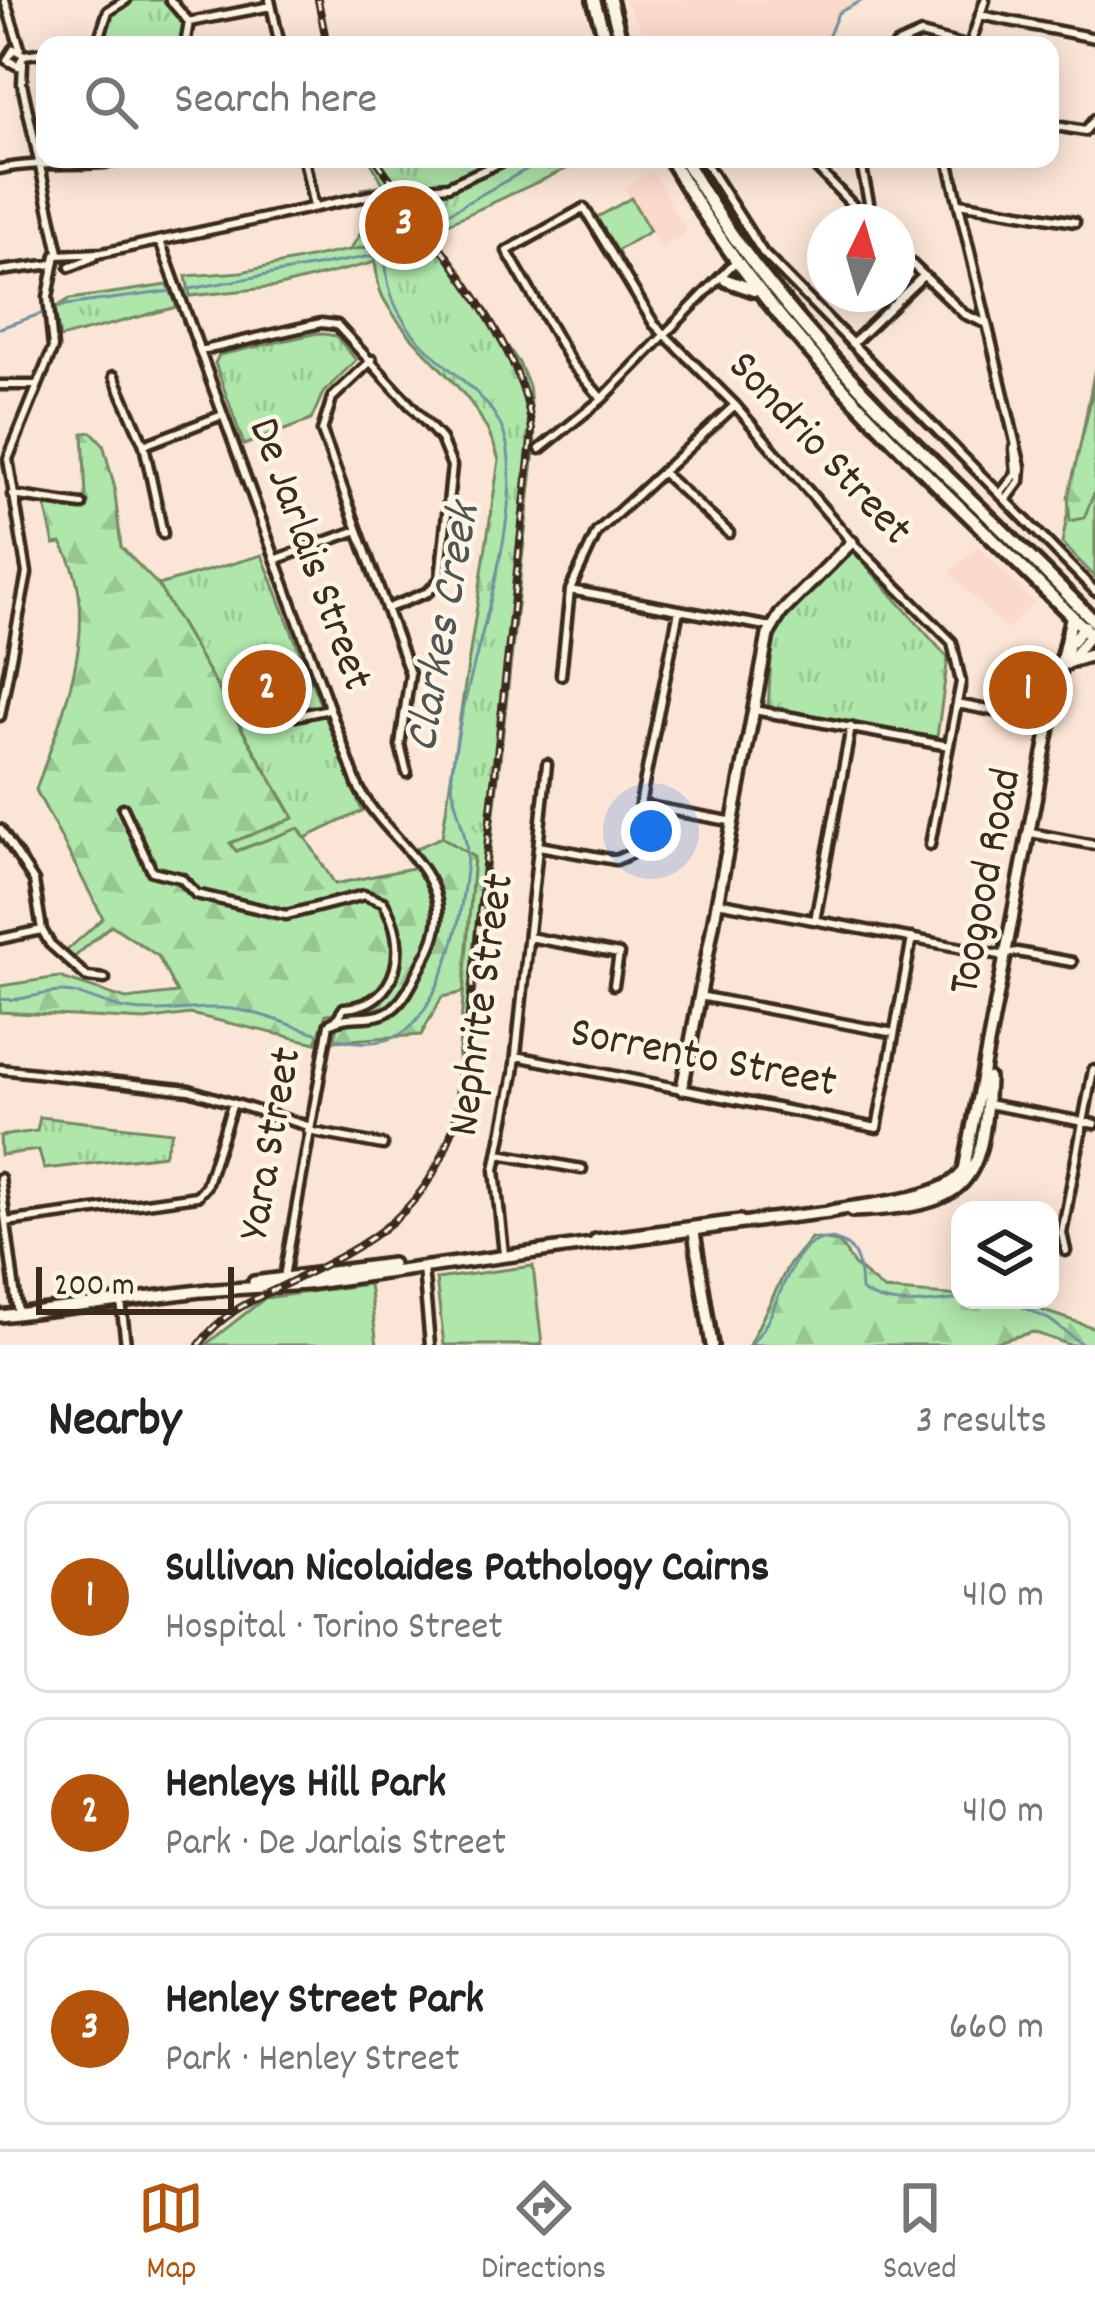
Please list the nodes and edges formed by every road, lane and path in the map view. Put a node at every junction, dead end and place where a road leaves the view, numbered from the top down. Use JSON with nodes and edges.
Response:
{"nodes":[{"id":1,"x":5,"y":0,"type":"edge"},
{"id":2,"x":126,"y":0,"type":"edge"},
{"id":3,"x":170,"y":0,"type":"edge"},
{"id":4,"x":594,"y":0,"type":"edge"},
{"id":5,"x":610,"y":0,"type":"edge"},
{"id":6,"x":986,"y":0,"type":"edge"},
{"id":7,"x":270,"y":3,"type":"edge"},
{"id":8,"x":980,"y":15,"type":"junction"},
{"id":9,"x":10,"y":22,"type":"junction"},
{"id":10,"x":189,"y":22,"type":"junction"},
{"id":11,"x":97,"y":36,"type":"edge"},
{"id":12,"x":186,"y":36,"type":"edge"},
{"id":13,"x":278,"y":36,"type":"edge"},
{"id":14,"x":604,"y":36,"type":"edge"},
{"id":15,"x":620,"y":36,"type":"edge"},
{"id":16,"x":970,"y":36,"type":"edge"},
{"id":17,"x":1095,"y":38,"type":"edge"},
{"id":18,"x":36,"y":54,"type":"edge"},
{"id":19,"x":22,"y":56,"type":"junction"},
{"id":20,"x":7,"y":60,"type":"edge"},
{"id":21,"x":22,"y":84,"type":"junction"},
{"id":22,"x":1095,"y":118,"type":"edge"},
{"id":23,"x":1059,"y":127,"type":"edge"},
{"id":24,"x":36,"y":149,"type":"edge"},
{"id":25,"x":36,"y":163,"type":"edge"},
{"id":26,"x":40,"y":168,"type":"edge"},
{"id":27,"x":306,"y":168,"type":"edge"},
{"id":28,"x":487,"y":168,"type":"edge"},
{"id":29,"x":676,"y":168,"type":"edge"},
{"id":30,"x":689,"y":168,"type":"edge"},
{"id":31,"x":708,"y":168,"type":"edge"},
{"id":32,"x":817,"y":168,"type":"edge"},
{"id":33,"x":862,"y":168,"type":"edge"},
{"id":34,"x":951,"y":168,"type":"edge"},
{"id":35,"x":0,"y":169,"type":"edge"},
{"id":36,"x":958,"y":202,"type":"junction"},
{"id":37,"x":851,"y":204,"type":"edge"},
{"id":38,"x":869,"y":204,"type":"edge"},
{"id":39,"x":314,"y":207,"type":"junction"},
{"id":40,"x":1075,"y":222,"type":"dead end"},
{"id":41,"x":160,"y":241,"type":"junction"},
{"id":42,"x":103,"y":253,"type":"junction"},
{"id":43,"x":64,"y":254,"type":"junction"},
{"id":44,"x":742,"y":262,"type":"junction"},
{"id":45,"x":31,"y":267,"type":"junction"},
{"id":46,"x":55,"y":267,"type":"junction"},
{"id":47,"x":70,"y":267,"type":"junction"},
{"id":48,"x":915,"y":267,"type":"edge"},
{"id":49,"x":0,"y":271,"type":"edge"},
{"id":50,"x":923,"y":275,"type":"junction"},
{"id":51,"x":720,"y":283,"type":"junction"},
{"id":52,"x":50,"y":287,"type":"junction"},
{"id":53,"x":757,"y":291,"type":"junction"},
{"id":54,"x":986,"y":322,"type":"junction"},
{"id":55,"x":664,"y":335,"type":"junction"},
{"id":56,"x":852,"y":344,"type":"junction"},
{"id":57,"x":200,"y":351,"type":"junction"},
{"id":58,"x":372,"y":360,"type":"junction"},
{"id":59,"x":114,"y":376,"type":"dead end"},
{"id":60,"x":0,"y":385,"type":"edge"},
{"id":61,"x":37,"y":385,"type":"junction"},
{"id":62,"x":602,"y":399,"type":"junction"},
{"id":63,"x":735,"y":406,"type":"junction"},
{"id":64,"x":220,"y":416,"type":"junction"},
{"id":65,"x":145,"y":445,"type":"junction"},
{"id":66,"x":540,"y":449,"type":"dead end"},
{"id":67,"x":665,"y":475,"type":"junction"},
{"id":68,"x":12,"y":495,"type":"junction"},
{"id":69,"x":1003,"y":497,"type":"junction"},
{"id":70,"x":82,"y":505,"type":"dead end"},
{"id":71,"x":359,"y":530,"type":"junction"},
{"id":72,"x":729,"y":533,"type":"dead end"},
{"id":73,"x":163,"y":534,"type":"dead end"},
{"id":74,"x":852,"y":542,"type":"junction"},
{"id":75,"x":277,"y":559,"type":"junction"},
{"id":76,"x":570,"y":590,"type":"junction"},
{"id":77,"x":1095,"y":592,"type":"edge"},
{"id":78,"x":386,"y":609,"type":"junction"},
{"id":79,"x":680,"y":610,"type":"junction"},
{"id":80,"x":1072,"y":616,"type":"junction"},
{"id":81,"x":771,"y":627,"type":"junction"},
{"id":82,"x":1092,"y":627,"type":"edge"},
{"id":83,"x":1095,"y":654,"type":"edge"},
{"id":84,"x":1065,"y":661,"type":"junction"},
{"id":85,"x":561,"y":675,"type":"dead end"},
{"id":86,"x":280,"y":676,"type":"dead end"},
{"id":87,"x":3,"y":689,"type":"edge"},
{"id":88,"x":957,"y":704,"type":"junction"},
{"id":89,"x":329,"y":709,"type":"junction"},
{"id":90,"x":754,"y":710,"type":"junction"},
{"id":91,"x":0,"y":716,"type":"edge"},
{"id":92,"x":1052,"y":722,"type":"junction"},
{"id":93,"x":851,"y":727,"type":"junction"},
{"id":94,"x":949,"y":746,"type":"junction"},
{"id":95,"x":548,"y":764,"type":"dead end"},
{"id":96,"x":407,"y":773,"type":"dead end"},
{"id":97,"x":642,"y":805,"type":"junction"},
{"id":98,"x":123,"y":808,"type":"dead end"},
{"id":99,"x":729,"y":821,"type":"junction"},
{"id":100,"x":0,"y":829,"type":"edge"},
{"id":101,"x":1031,"y":833,"type":"junction"},
{"id":102,"x":930,"y":845,"type":"dead end"},
{"id":103,"x":1095,"y":845,"type":"edge"},
{"id":104,"x":539,"y":846,"type":"junction"},
{"id":105,"x":718,"y":902,"type":"junction"},
{"id":106,"x":815,"y":920,"type":"junction"},
{"id":107,"x":42,"y":930,"type":"junction"},
{"id":108,"x":529,"y":937,"type":"junction"},
{"id":109,"x":912,"y":938,"type":"junction"},
{"id":110,"x":0,"y":939,"type":"edge"},
{"id":111,"x":1008,"y":953,"type":"junction"},
{"id":112,"x":1072,"y":962,"type":"dead end"},
{"id":113,"x":105,"y":979,"type":"dead end"},
{"id":114,"x":614,"y":986,"type":"dead end"},
{"id":115,"x":699,"y":996,"type":"junction"},
{"id":116,"x":331,"y":1024,"type":"junction"},
{"id":117,"x":894,"y":1033,"type":"junction"},
{"id":118,"x":516,"y":1056,"type":"junction"},
{"id":119,"x":0,"y":1069,"type":"edge"},
{"id":120,"x":1093,"y":1070,"type":"edge"},
{"id":121,"x":682,"y":1089,"type":"junction"},
{"id":122,"x":233,"y":1103,"type":"junction"},
{"id":123,"x":982,"y":1103,"type":"junction"},
{"id":124,"x":1083,"y":1122,"type":"junction"},
{"id":125,"x":1095,"y":1124,"type":"edge"},
{"id":126,"x":309,"y":1128,"type":"junction"},
{"id":127,"x":383,"y":1145,"type":"dead end"},
{"id":128,"x":499,"y":1154,"type":"junction"},
{"id":129,"x":582,"y":1169,"type":"dead end"},
{"id":130,"x":0,"y":1178,"type":"edge"},
{"id":131,"x":792,"y":1216,"type":"junction"},
{"id":132,"x":6,"y":1222,"type":"junction"},
{"id":133,"x":694,"y":1230,"type":"junction"},
{"id":134,"x":660,"y":1238,"type":"junction"},
{"id":135,"x":582,"y":1244,"type":"junction"},
{"id":136,"x":697,"y":1251,"type":"junction"},
{"id":137,"x":1066,"y":1251,"type":"dead end"},
{"id":138,"x":504,"y":1254,"type":"junction"},
{"id":139,"x":422,"y":1264,"type":"junction"},
{"id":140,"x":284,"y":1281,"type":"junction"},
{"id":141,"x":121,"y":1301,"type":"junction"},
{"id":142,"x":18,"y":1314,"type":"junction"},
{"id":143,"x":0,"y":1316,"type":"edge"},
{"id":144,"x":708,"y":1323,"type":"junction"},
{"id":145,"x":126,"y":1345,"type":"edge"},
{"id":146,"x":430,"y":1345,"type":"edge"},
{"id":147,"x":712,"y":1345,"type":"edge"}],
"edges":[{"from":1,"to":9,"type":"street"},
{"from":2,"to":11,"type":"street"},
{"from":3,"to":10,"type":"street"},
{"from":4,"to":14,"type":"main road"},
{"from":5,"to":15,"type":"main road"},
{"from":6,"to":8,"type":"street"},
{"from":7,"to":10,"type":"street"},
{"from":7,"to":13,"type":"street"},
{"from":8,"to":16,"type":"street"},
{"from":8,"to":17,"type":"street"},
{"from":9,"to":19,"type":"street"},
{"from":9,"to":20,"type":"street"},
{"from":10,"to":12,"type":"street"},
{"from":18,"to":19,"type":"street"},
{"from":19,"to":20,"type":"street"},
{"from":19,"to":20,"type":"street"},
{"from":19,"to":21,"type":"street"},
{"from":20,"to":21,"type":"street"},
{"from":21,"to":24,"type":"street"},
{"from":22,"to":23,"type":"street"},
{"from":25,"to":35,"type":"street"},
{"from":26,"to":43,"type":"street"},
{"from":27,"to":39,"type":"street"},
{"from":28,"to":39,"type":"street"},
{"from":29,"to":44,"type":"main road"},
{"from":30,"to":44,"type":"main road"},
{"from":31,"to":56,"type":"street"},
{"from":32,"to":37,"type":"street"},
{"from":33,"to":38,"type":"street"},
{"from":34,"to":36,"type":"street"},
{"from":36,"to":40,"type":"street"},
{"from":36,"to":54,"type":"street"},
{"from":39,"to":41,"type":"street"},
{"from":41,"to":42,"type":"street"},
{"from":41,"to":57,"type":"street","name":"De Jarlais Street"},
{"from":42,"to":43,"type":"street"},
{"from":42,"to":47,"type":"street"},
{"from":43,"to":46,"type":"street"},
{"from":43,"to":47,"type":"street"},
{"from":44,"to":51,"type":"street"},
{"from":44,"to":53,"type":"main road"},
{"from":44,"to":82,"type":"main road"},
{"from":45,"to":46,"type":"street"},
{"from":45,"to":49,"type":"street"},
{"from":45,"to":52,"type":"street"},
{"from":46,"to":47,"type":"street"},
{"from":46,"to":52,"type":"street"},
{"from":48,"to":50,"type":"street"},
{"from":50,"to":54,"type":"street"},
{"from":50,"to":56,"type":"street"},
{"from":51,"to":53,"type":"main road"},
{"from":51,"to":55,"type":"street"},
{"from":52,"to":61,"type":"street"},
{"from":53,"to":80,"type":"main road"},
{"from":54,"to":69,"type":"street"},
{"from":55,"to":62,"type":"street"},
{"from":55,"to":62,"type":"street","name":"Sondrio Street"},
{"from":55,"to":63,"type":"street","name":"Sondrio Street"},
{"from":56,"to":69,"type":"street"},
{"from":57,"to":58,"type":"street"},
{"from":57,"to":64,"type":"street","name":"De Jarlais Street"},
{"from":58,"to":71,"type":"street"},
{"from":58,"to":78,"type":"street"},
{"from":59,"to":65,"type":"street"},
{"from":60,"to":61,"type":"street"},
{"from":61,"to":68,"type":"street"},
{"from":62,"to":66,"type":"street"},
{"from":63,"to":67,"type":"street"},
{"from":63,"to":74,"type":"street","name":"Sondrio Street"},
{"from":64,"to":65,"type":"street"},
{"from":64,"to":75,"type":"street","name":"De Jarlais Street"},
{"from":65,"to":73,"type":"street"},
{"from":67,"to":72,"type":"street"},
{"from":67,"to":76,"type":"street"},
{"from":68,"to":70,"type":"street"},
{"from":68,"to":87,"type":"street"},
{"from":69,"to":77,"type":"street"},
{"from":71,"to":75,"type":"street"},
{"from":71,"to":78,"type":"street"},
{"from":74,"to":81,"type":"street"},
{"from":74,"to":88,"type":"street","name":"Sondrio Street"},
{"from":75,"to":89,"type":"street","name":"De Jarlais Street"},
{"from":76,"to":79,"type":"street"},
{"from":76,"to":85,"type":"street"},
{"from":78,"to":96,"type":"street"},
{"from":79,"to":81,"type":"street"},
{"from":79,"to":97,"type":"street"},
{"from":80,"to":82,"type":"main road"},
{"from":80,"to":84,"type":"main road"},
{"from":81,"to":90,"type":"street"},
{"from":82,"to":84,"type":"street","name":"Toogood Road"},
{"from":83,"to":84,"type":"main road"},
{"from":84,"to":92,"type":"street","name":"Toogood Road"},
{"from":86,"to":89,"type":"street"},
{"from":87,"to":91,"type":"street"},
{"from":88,"to":92,"type":"street"},
{"from":88,"to":94,"type":"street","name":"Sondrio Street"},
{"from":89,"to":116,"type":"street","name":"De Jarlais Street"},
{"from":90,"to":93,"type":"street"},
{"from":90,"to":99,"type":"street"},
{"from":92,"to":101,"type":"street","name":"Toogood Road"},
{"from":93,"to":94,"type":"street"},
{"from":93,"to":106,"type":"street"},
{"from":94,"to":102,"type":"street","name":"Sondrio Street"},
{"from":95,"to":104,"type":"street","name":"Nephrite Street"},
{"from":97,"to":99,"type":"street"},
{"from":97,"to":104,"type":"street"},
{"from":98,"to":116,"type":"street"},
{"from":99,"to":105,"type":"street"},
{"from":100,"to":107,"type":"street"},
{"from":101,"to":103,"type":"street"},
{"from":101,"to":111,"type":"street","name":"Toogood Road"},
{"from":104,"to":108,"type":"street","name":"Nephrite Street"},
{"from":105,"to":106,"type":"street"},
{"from":105,"to":115,"type":"street"},
{"from":106,"to":109,"type":"street"},
{"from":107,"to":110,"type":"street"},
{"from":107,"to":113,"type":"street"},
{"from":108,"to":114,"type":"street"},
{"from":108,"to":118,"type":"street","name":"Nephrite Street"},
{"from":109,"to":111,"type":"street"},
{"from":109,"to":117,"type":"street"},
{"from":111,"to":112,"type":"street"},
{"from":111,"to":123,"type":"street","name":"Toogood Road"},
{"from":115,"to":117,"type":"street"},
{"from":115,"to":121,"type":"street"},
{"from":116,"to":126,"type":"street","name":"Yara Street"},
{"from":117,"to":121,"type":"street","name":"Sorrento Street"},
{"from":118,"to":121,"type":"street","name":"Sorrento Street"},
{"from":118,"to":128,"type":"street","name":"Nephrite Street"},
{"from":119,"to":122,"type":"street"},
{"from":120,"to":124,"type":"street"},
{"from":122,"to":126,"type":"street"},
{"from":122,"to":132,"type":"street"},
{"from":123,"to":124,"type":"street"},
{"from":123,"to":131,"type":"street","name":"Toogood Road"},
{"from":124,"to":125,"type":"street"},
{"from":124,"to":137,"type":"street"},
{"from":126,"to":127,"type":"street"},
{"from":126,"to":140,"type":"street","name":"Yara Street"},
{"from":128,"to":129,"type":"street"},
{"from":128,"to":138,"type":"street","name":"Nephrite Street"},
{"from":130,"to":132,"type":"street"},
{"from":131,"to":133,"type":"street","name":"Toogood Road"},
{"from":131,"to":136,"type":"street"},
{"from":132,"to":142,"type":"street"},
{"from":133,"to":134,"type":"street","name":"Toogood Road"},
{"from":133,"to":135,"type":"street","name":"Toogood Road"},
{"from":133,"to":136,"type":"street"},
{"from":134,"to":135,"type":"street","name":"Toogood Road"},
{"from":134,"to":144,"type":"street"},
{"from":135,"to":138,"type":"street","name":"Toogood Road"},
{"from":136,"to":144,"type":"street"},
{"from":138,"to":139,"type":"street","name":"Toogood Road"},
{"from":139,"to":140,"type":"street","name":"Toogood Road"},
{"from":139,"to":146,"type":"street"},
{"from":140,"to":141,"type":"street","name":"Toogood Road"},
{"from":141,"to":142,"type":"street","name":"Toogood Road"},
{"from":141,"to":145,"type":"street"},
{"from":142,"to":143,"type":"street","name":"Toogood Road"},
{"from":144,"to":147,"type":"street"}]}
